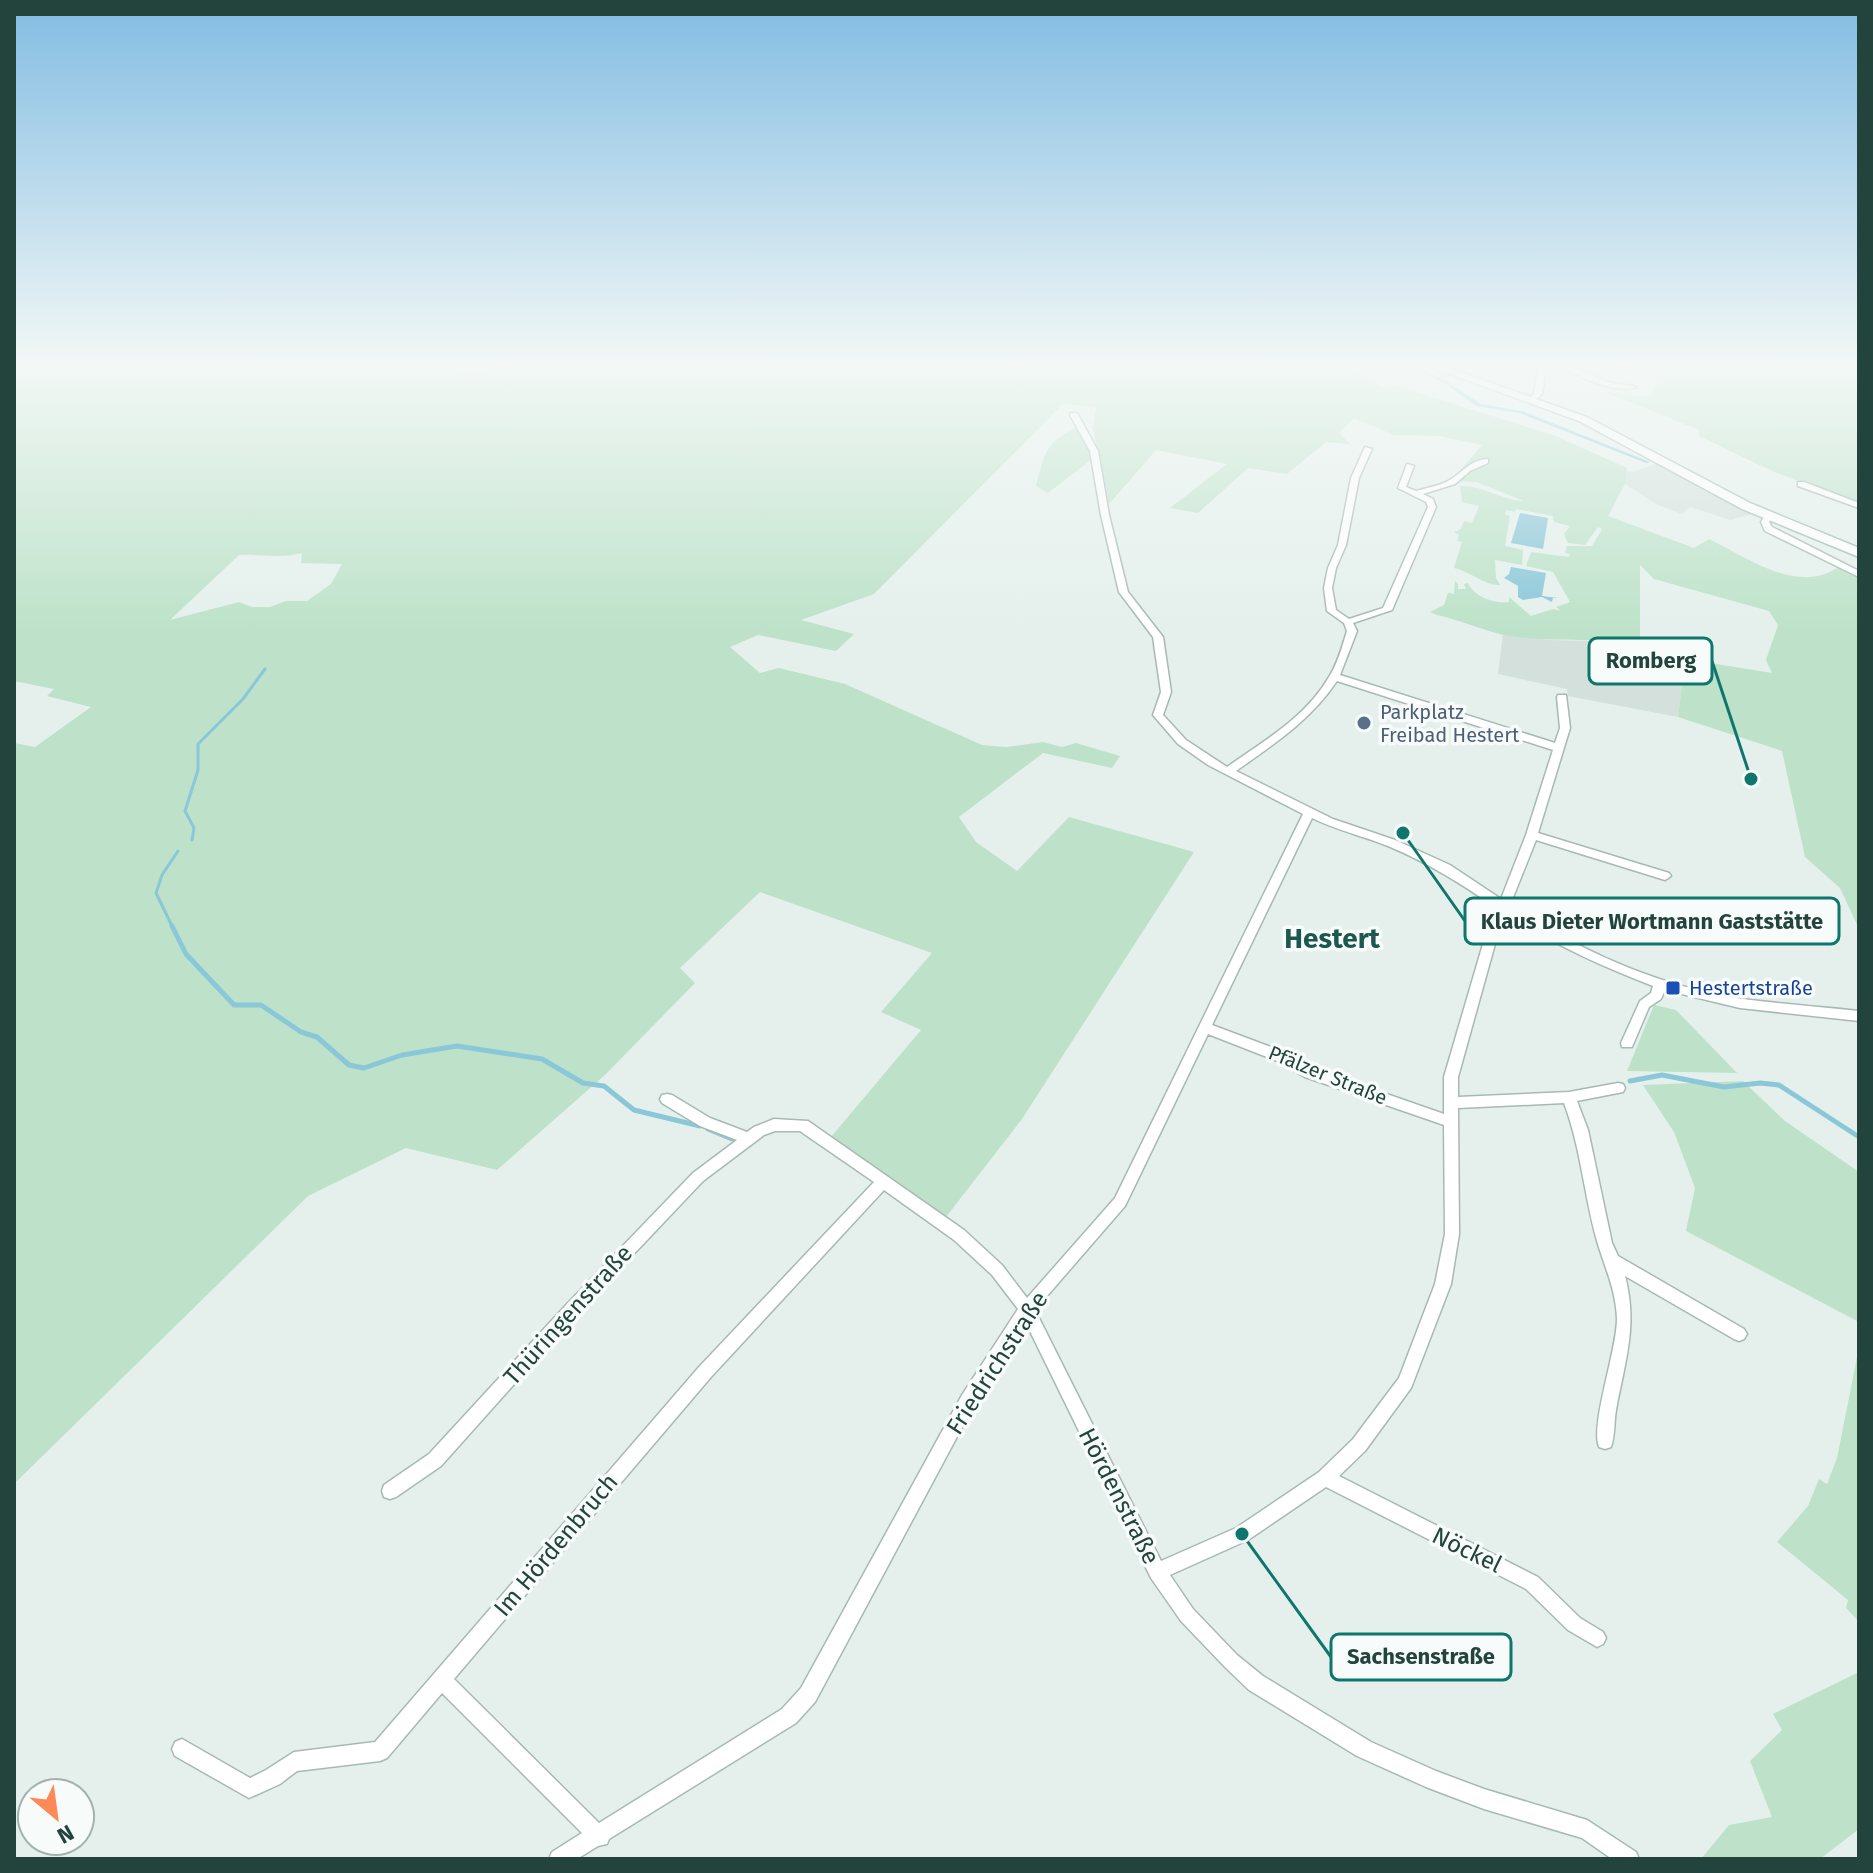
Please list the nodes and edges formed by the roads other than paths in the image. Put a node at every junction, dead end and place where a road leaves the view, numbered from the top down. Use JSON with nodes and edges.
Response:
{"nodes":[{"id":1,"x":1095,"y":454,"type":"edge"},
{"id":2,"x":1366,"y":454,"type":"edge"},
{"id":3,"x":1650,"y":454,"type":"edge"},
{"id":4,"x":1485,"y":461,"type":"dead end"},
{"id":5,"x":1410,"y":466,"type":"dead end"},
{"id":6,"x":1801,"y":484,"type":"dead end"},
{"id":7,"x":1416,"y":494,"type":"junction"},
{"id":8,"x":1859,"y":506,"type":"edge"},
{"id":9,"x":1767,"y":521,"type":"junction"},
{"id":10,"x":1859,"y":553,"type":"edge"},
{"id":11,"x":1859,"y":574,"type":"edge"},
{"id":12,"x":1348,"y":622,"type":"junction"},
{"id":13,"x":1335,"y":677,"type":"junction"},
{"id":14,"x":1562,"y":697,"type":"dead end"},
{"id":15,"x":1559,"y":748,"type":"junction"},
{"id":16,"x":1228,"y":771,"type":"junction"},
{"id":17,"x":1309,"y":813,"type":"junction"},
{"id":18,"x":1532,"y":835,"type":"junction"},
{"id":19,"x":1665,"y":876,"type":"dead end"},
{"id":20,"x":1504,"y":907,"type":"junction"},
{"id":21,"x":1660,"y":984,"type":"junction"},
{"id":22,"x":1859,"y":1016,"type":"edge"},
{"id":23,"x":1204,"y":1027,"type":"junction"},
{"id":24,"x":1627,"y":1043,"type":"dead end"},
{"id":25,"x":1618,"y":1088,"type":"dead end"},
{"id":26,"x":1569,"y":1097,"type":"junction"},
{"id":27,"x":667,"y":1099,"type":"dead end"},
{"id":28,"x":1450,"y":1103,"type":"junction"},
{"id":29,"x":1452,"y":1122,"type":"junction"},
{"id":30,"x":746,"y":1138,"type":"junction"},
{"id":31,"x":882,"y":1183,"type":"junction"},
{"id":32,"x":1613,"y":1261,"type":"junction"},
{"id":33,"x":1027,"y":1309,"type":"junction"},
{"id":34,"x":1739,"y":1334,"type":"dead end"},
{"id":35,"x":1605,"y":1441,"type":"dead end"},
{"id":36,"x":1325,"y":1478,"type":"junction"},
{"id":37,"x":390,"y":1491,"type":"dead end"},
{"id":38,"x":1157,"y":1572,"type":"junction"},
{"id":39,"x":1597,"y":1638,"type":"dead end"},
{"id":40,"x":442,"y":1680,"type":"junction"},
{"id":41,"x":182,"y":1749,"type":"dead end"},
{"id":42,"x":600,"y":1837,"type":"junction"},
{"id":43,"x":559,"y":1859,"type":"edge"},
{"id":44,"x":1629,"y":1859,"type":"edge"}],
"edges":[{"from":1,"to":16,"type":"street"},
{"from":2,"to":12,"type":"street"},
{"from":3,"to":9,"type":"main road"},
{"from":4,"to":7,"type":"street"},
{"from":5,"to":7,"type":"street"},
{"from":6,"to":8,"type":"street"},
{"from":7,"to":12,"type":"street"},
{"from":9,"to":10,"type":"main road"},
{"from":9,"to":11,"type":"street"},
{"from":12,"to":13,"type":"street"},
{"from":13,"to":15,"type":"street"},
{"from":13,"to":16,"type":"street"},
{"from":14,"to":15,"type":"street"},
{"from":15,"to":18,"type":"street"},
{"from":16,"to":17,"type":"street"},
{"from":17,"to":20,"type":"street"},
{"from":17,"to":23,"type":"street","name":"Friedrichstraße"},
{"from":18,"to":19,"type":"street"},
{"from":18,"to":20,"type":"street"},
{"from":20,"to":21,"type":"street"},
{"from":20,"to":28,"type":"street"},
{"from":21,"to":22,"type":"street"},
{"from":21,"to":24,"type":"street"},
{"from":23,"to":29,"type":"street","name":"Pfälzer Straße"},
{"from":23,"to":33,"type":"street","name":"Friedrichstraße"},
{"from":25,"to":26,"type":"street"},
{"from":26,"to":28,"type":"street"},
{"from":26,"to":32,"type":"street"},
{"from":27,"to":30,"type":"street"},
{"from":28,"to":29,"type":"street"},
{"from":29,"to":36,"type":"street"},
{"from":30,"to":31,"type":"street","name":"Hördenstraße"},
{"from":30,"to":37,"type":"street","name":"Thüringenstraße"},
{"from":31,"to":33,"type":"street","name":"Hördenstraße"},
{"from":31,"to":40,"type":"street","name":"Im Hördenbruch"},
{"from":32,"to":34,"type":"street"},
{"from":32,"to":35,"type":"street"},
{"from":33,"to":38,"type":"street","name":"Hördenstraße"},
{"from":33,"to":42,"type":"street","name":"Friedrichstraße"},
{"from":36,"to":38,"type":"street"},
{"from":36,"to":39,"type":"street","name":"Nöckel"},
{"from":38,"to":44,"type":"street","name":"Hördenstraße"},
{"from":40,"to":41,"type":"street","name":"Im Hördenbruch"},
{"from":40,"to":42,"type":"street"},
{"from":42,"to":43,"type":"street","name":"Friedrichstraße"}]}
